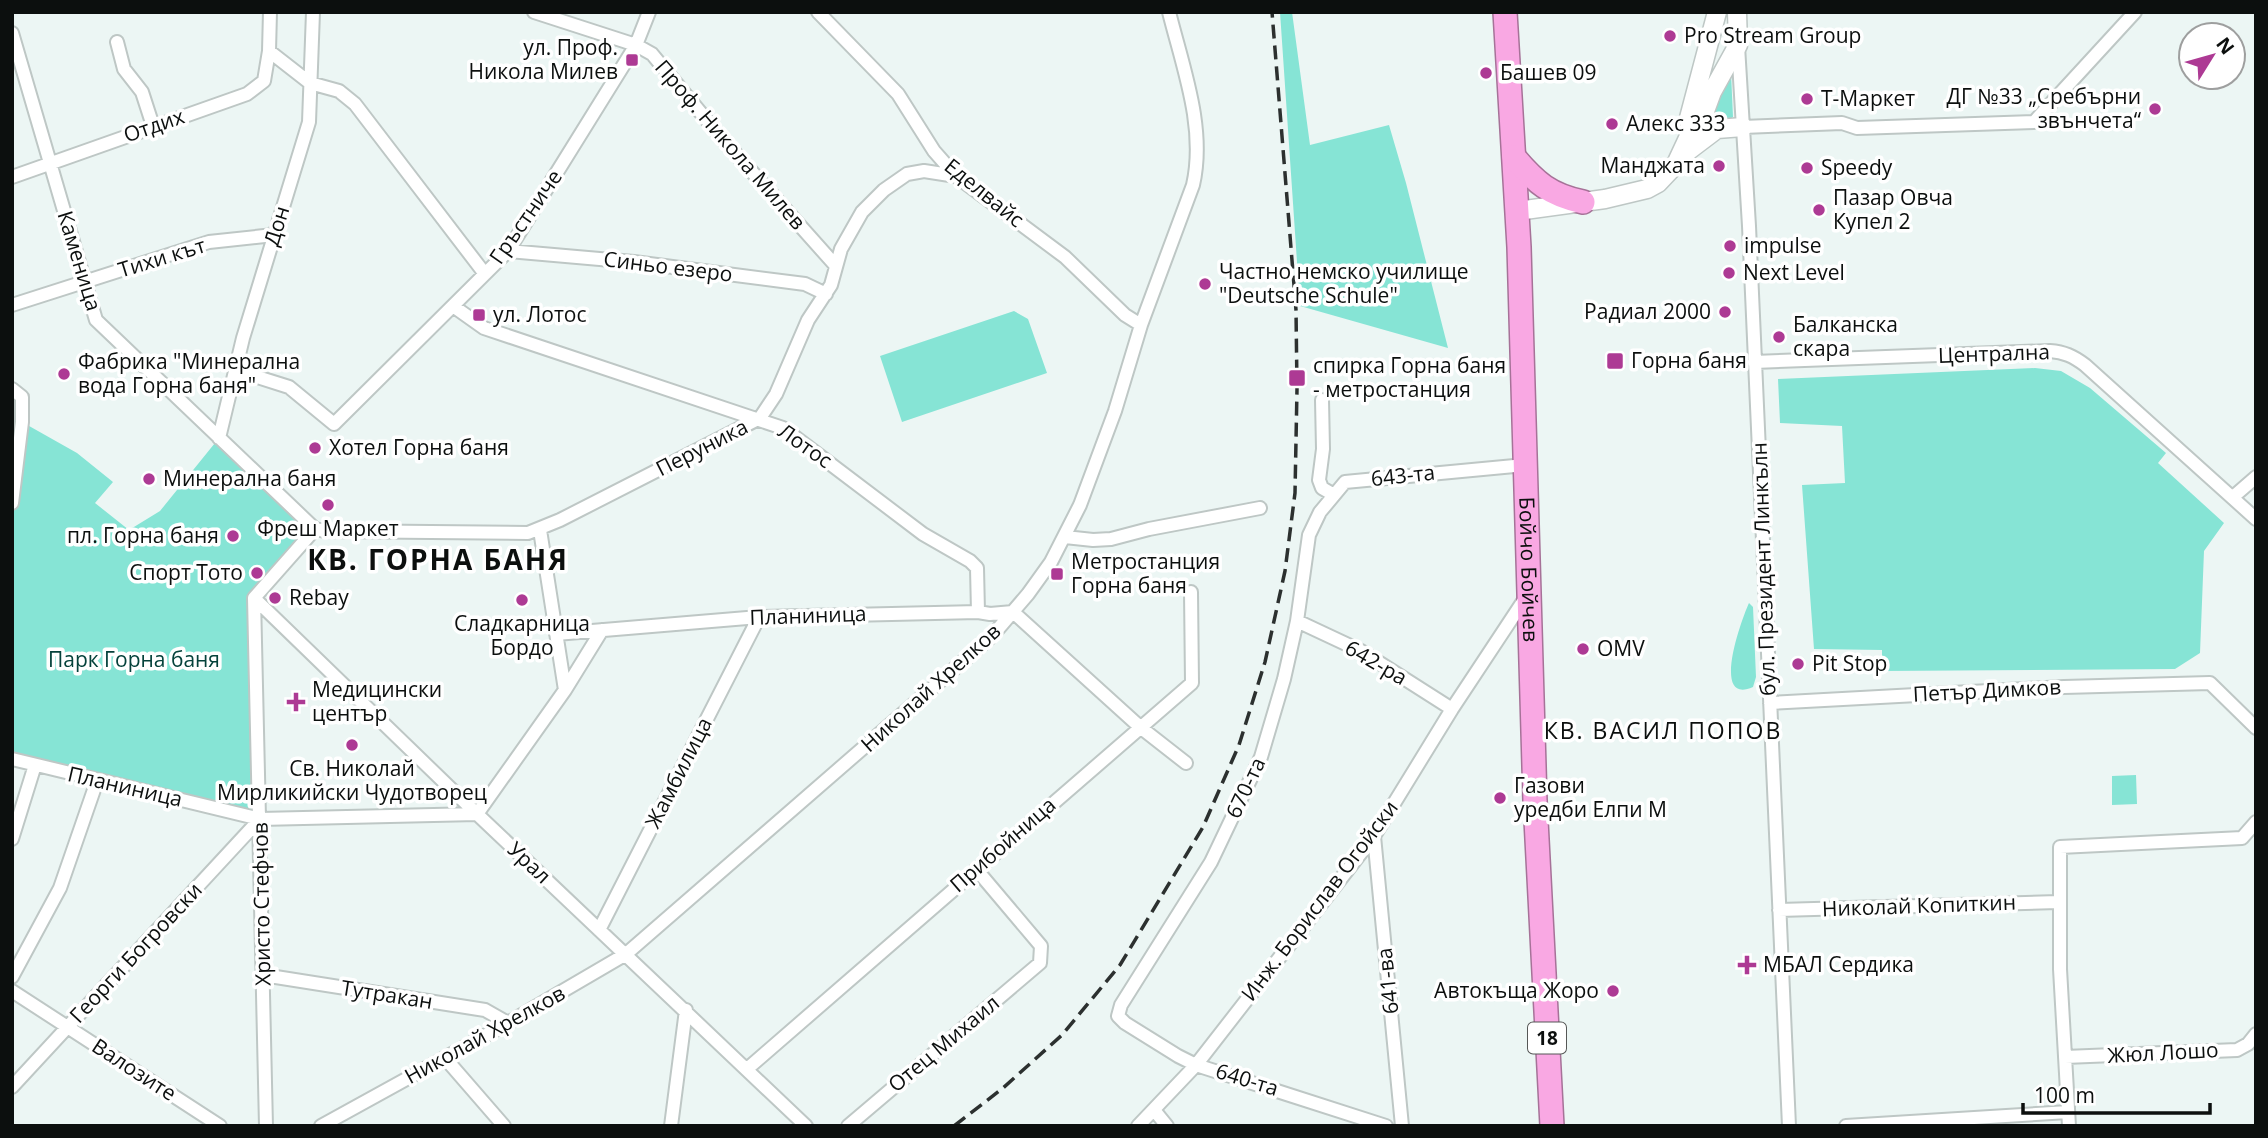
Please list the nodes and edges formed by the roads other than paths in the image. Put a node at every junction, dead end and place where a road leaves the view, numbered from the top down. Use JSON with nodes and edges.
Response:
{"nodes":[{"id":1,"x":270,"y":12,"type":"edge"},
{"id":2,"x":313,"y":12,"type":"edge"},
{"id":3,"x":534,"y":12,"type":"edge"},
{"id":4,"x":649,"y":12,"type":"edge"},
{"id":5,"x":818,"y":12,"type":"edge"},
{"id":6,"x":1169,"y":12,"type":"edge"},
{"id":7,"x":1505,"y":12,"type":"edge"},
{"id":8,"x":1717,"y":12,"type":"edge"},
{"id":9,"x":1737,"y":12,"type":"edge"},
{"id":10,"x":2135,"y":12,"type":"edge"},
{"id":11,"x":12,"y":33,"type":"edge"},
{"id":12,"x":117,"y":42,"type":"dead end"},
{"id":13,"x":636,"y":45,"type":"junction"},
{"id":14,"x":1738,"y":45,"type":"junction"},
{"id":15,"x":1709,"y":47,"type":"junction"},
{"id":16,"x":269,"y":51,"type":"junction"},
{"id":17,"x":310,"y":83,"type":"junction"},
{"id":18,"x":153,"y":126,"type":"junction"},
{"id":19,"x":1743,"y":127,"type":"junction"},
{"id":20,"x":1690,"y":134,"type":"junction"},
{"id":21,"x":1514,"y":157,"type":"junction"},
{"id":22,"x":1680,"y":157,"type":"junction"},
{"id":23,"x":50,"y":163,"type":"junction"},
{"id":24,"x":956,"y":176,"type":"junction"},
{"id":25,"x":12,"y":177,"type":"edge"},
{"id":26,"x":1583,"y":202,"type":"junction"},
{"id":27,"x":1517,"y":211,"type":"junction"},
{"id":28,"x":274,"y":235,"type":"junction"},
{"id":29,"x":508,"y":251,"type":"junction"},
{"id":30,"x":836,"y":266,"type":"junction"},
{"id":31,"x":485,"y":274,"type":"junction"},
{"id":32,"x":86,"y":282,"type":"junction"},
{"id":33,"x":826,"y":294,"type":"junction"},
{"id":34,"x":12,"y":305,"type":"edge"},
{"id":35,"x":453,"y":306,"type":"junction"},
{"id":36,"x":1141,"y":324,"type":"junction"},
{"id":37,"x":1754,"y":362,"type":"junction"},
{"id":38,"x":234,"y":370,"type":"junction"},
{"id":39,"x":12,"y":389,"type":"edge"},
{"id":40,"x":1322,"y":400,"type":"dead end"},
{"id":41,"x":760,"y":418,"type":"junction"},
{"id":42,"x":219,"y":438,"type":"junction"},
{"id":43,"x":1525,"y":465,"type":"junction"},
{"id":44,"x":2256,"y":478,"type":"edge"},
{"id":45,"x":13,"y":489,"type":"edge"},
{"id":46,"x":1335,"y":495,"type":"junction"},
{"id":47,"x":2233,"y":498,"type":"junction"},
{"id":48,"x":12,"y":503,"type":"edge"},
{"id":49,"x":1260,"y":508,"type":"dead end"},
{"id":50,"x":2256,"y":519,"type":"edge"},
{"id":51,"x":315,"y":528,"type":"junction"},
{"id":52,"x":540,"y":530,"type":"junction"},
{"id":53,"x":1309,"y":535,"type":"joint"},
{"id":54,"x":1065,"y":537,"type":"junction"},
{"id":55,"x":1191,"y":592,"type":"dead end"},
{"id":56,"x":1529,"y":593,"type":"junction"},
{"id":57,"x":254,"y":598,"type":"junction"},
{"id":58,"x":978,"y":612,"type":"junction"},
{"id":59,"x":1013,"y":612,"type":"junction"},
{"id":60,"x":759,"y":617,"type":"junction"},
{"id":61,"x":1297,"y":621,"type":"junction"},
{"id":62,"x":602,"y":630,"type":"junction"},
{"id":63,"x":556,"y":634,"type":"junction"},
{"id":64,"x":565,"y":690,"type":"junction"},
{"id":65,"x":1770,"y":703,"type":"junction"},
{"id":66,"x":1452,"y":709,"type":"junction"},
{"id":67,"x":1140,"y":727,"type":"junction"},
{"id":68,"x":2256,"y":728,"type":"edge"},
{"id":69,"x":12,"y":759,"type":"edge"},
{"id":70,"x":1186,"y":763,"type":"dead end"},
{"id":71,"x":35,"y":765,"type":"junction"},
{"id":72,"x":97,"y":781,"type":"junction"},
{"id":73,"x":477,"y":814,"type":"junction"},
{"id":74,"x":260,"y":819,"type":"junction"},
{"id":75,"x":2256,"y":822,"type":"edge"},
{"id":76,"x":1374,"y":836,"type":"junction"},
{"id":77,"x":12,"y":839,"type":"edge"},
{"id":78,"x":976,"y":869,"type":"junction"},
{"id":79,"x":2058,"y":902,"type":"junction"},
{"id":80,"x":1779,"y":910,"type":"junction"},
{"id":81,"x":599,"y":930,"type":"junction"},
{"id":82,"x":626,"y":954,"type":"junction"},
{"id":83,"x":263,"y":975,"type":"junction"},
{"id":84,"x":12,"y":977,"type":"edge"},
{"id":85,"x":12,"y":991,"type":"edge"},
{"id":86,"x":686,"y":1010,"type":"junction"},
{"id":87,"x":1118,"y":1016,"type":"joint"},
{"id":88,"x":508,"y":1023,"type":"junction"},
{"id":89,"x":67,"y":1026,"type":"junction"},
{"id":90,"x":2256,"y":1034,"type":"edge"},
{"id":91,"x":2064,"y":1057,"type":"junction"},
{"id":92,"x":445,"y":1058,"type":"junction"},
{"id":93,"x":1196,"y":1065,"type":"junction"},
{"id":94,"x":747,"y":1069,"type":"junction"},
{"id":95,"x":12,"y":1087,"type":"edge"},
{"id":96,"x":1154,"y":1110,"type":"junction"},
{"id":97,"x":2068,"y":1112,"type":"junction"},
{"id":98,"x":220,"y":1126,"type":"edge"},
{"id":99,"x":266,"y":1126,"type":"edge"},
{"id":100,"x":321,"y":1126,"type":"edge"},
{"id":101,"x":504,"y":1126,"type":"edge"},
{"id":102,"x":671,"y":1126,"type":"edge"},
{"id":103,"x":806,"y":1126,"type":"edge"},
{"id":104,"x":848,"y":1126,"type":"edge"},
{"id":105,"x":1138,"y":1126,"type":"edge"},
{"id":106,"x":1167,"y":1126,"type":"edge"},
{"id":107,"x":1386,"y":1126,"type":"edge"},
{"id":108,"x":1402,"y":1126,"type":"edge"},
{"id":109,"x":1552,"y":1126,"type":"edge"},
{"id":110,"x":1789,"y":1126,"type":"edge"},
{"id":111,"x":1846,"y":1126,"type":"edge"},
{"id":112,"x":2069,"y":1126,"type":"edge"}],
"edges":[{"from":1,"to":16,"type":"street"},
{"from":2,"to":17,"type":"street","name":"Дон"},
{"from":3,"to":13,"type":"street","name":"Проф. Никола Милев"},
{"from":4,"to":13,"type":"street","name":"Гръстниче"},
{"from":5,"to":24,"type":"street","name":"Еделвайс"},
{"from":6,"to":36,"type":"street","name":"Николай Хрелков"},
{"from":7,"to":21,"type":"highway","name":"Бойчо Бойчев","number":"18"},
{"from":8,"to":15,"type":"street"},
{"from":9,"to":14,"type":"street","name":"бул. Президент Линкълн"},
{"from":10,"to":19,"type":"street"},
{"from":11,"to":23,"type":"street","name":"Каменица"},
{"from":12,"to":18,"type":"street"},
{"from":13,"to":29,"type":"street","name":"Гръстниче"},
{"from":13,"to":30,"type":"street","name":"Проф. Никола Милев"},
{"from":14,"to":15,"type":"street"},
{"from":14,"to":19,"type":"street","name":"бул. Президент Линкълн"},
{"from":14,"to":20,"type":"street"},
{"from":15,"to":20,"type":"street"},
{"from":16,"to":17,"type":"street"},
{"from":16,"to":18,"type":"street","name":"Отдих"},
{"from":17,"to":28,"type":"street","name":"Дон"},
{"from":17,"to":31,"type":"street"},
{"from":18,"to":23,"type":"street","name":"Отдих"},
{"from":19,"to":22,"type":"street"},
{"from":19,"to":37,"type":"street","name":"бул. Президент Линкълн"},
{"from":20,"to":22,"type":"street"},
{"from":21,"to":26,"type":"highway"},
{"from":21,"to":27,"type":"highway","name":"Бойчо Бойчев","number":"18"},
{"from":22,"to":26,"type":"street"},
{"from":23,"to":25,"type":"street","name":"Отдих"},
{"from":23,"to":32,"type":"street","name":"Каменица"},
{"from":24,"to":30,"type":"street","name":"Перуника"},
{"from":24,"to":36,"type":"street","name":"Еделвайс"},
{"from":26,"to":27,"type":"street"},
{"from":27,"to":43,"type":"highway","name":"Бойчо Бойчев","number":"18"},
{"from":28,"to":32,"type":"street","name":"Тихи кът"},
{"from":28,"to":38,"type":"street","name":"Дон"},
{"from":29,"to":31,"type":"street","name":"Гръстниче"},
{"from":29,"to":33,"type":"street","name":"Синьо езеро"},
{"from":30,"to":33,"type":"street","name":"Перуника"},
{"from":31,"to":35,"type":"street","name":"Гръстниче"},
{"from":32,"to":34,"type":"street","name":"Тихи кът"},
{"from":32,"to":42,"type":"street","name":"Каменица"},
{"from":33,"to":41,"type":"street","name":"Перуника"},
{"from":35,"to":38,"type":"street","name":"Гръстниче"},
{"from":35,"to":41,"type":"street","name":"Лотос"},
{"from":36,"to":54,"type":"street","name":"Николай Хрелков"},
{"from":37,"to":47,"type":"street","name":"Централна"},
{"from":37,"to":65,"type":"street","name":"бул. Президент Линкълн"},
{"from":38,"to":42,"type":"street","name":"Дон"},
{"from":39,"to":45,"type":"street"},
{"from":40,"to":46,"type":"street"},
{"from":41,"to":52,"type":"street","name":"Перуника"},
{"from":41,"to":58,"type":"street","name":"Лотос"},
{"from":42,"to":51,"type":"street","name":"Каменица"},
{"from":43,"to":46,"type":"street","name":"643-та"},
{"from":43,"to":56,"type":"highway","name":"Бойчо Бойчев","number":"18"},
{"from":44,"to":47,"type":"street"},
{"from":45,"to":48,"type":"street"},
{"from":46,"to":53,"type":"street","name":"643-та"},
{"from":47,"to":50,"type":"street","name":"Централна"},
{"from":49,"to":54,"type":"street"},
{"from":51,"to":52,"type":"street","name":"Перуника"},
{"from":51,"to":57,"type":"street"},
{"from":52,"to":63,"type":"street"},
{"from":53,"to":61,"type":"street","name":"670-та"},
{"from":54,"to":59,"type":"street","name":"Николай Хрелков"},
{"from":55,"to":67,"type":"street","name":"Прибойница"},
{"from":56,"to":66,"type":"street","name":"Инж. Борислав Огойски"},
{"from":56,"to":109,"type":"highway","name":"Бойчо Бойчев","number":"18"},
{"from":57,"to":73,"type":"street","name":"Урал"},
{"from":57,"to":74,"type":"street","name":"Христо Стефчов"},
{"from":58,"to":59,"type":"street","name":"Планиница"},
{"from":58,"to":60,"type":"street","name":"Планиница"},
{"from":59,"to":67,"type":"street"},
{"from":59,"to":82,"type":"street","name":"Николай Хрелков"},
{"from":60,"to":62,"type":"street","name":"Планиница"},
{"from":60,"to":81,"type":"street","name":"Жамбилица"},
{"from":61,"to":66,"type":"street","name":"642-ра"},
{"from":61,"to":87,"type":"street","name":"670-та"},
{"from":62,"to":63,"type":"street","name":"Планиница"},
{"from":62,"to":64,"type":"street"},
{"from":63,"to":64,"type":"street"},
{"from":64,"to":73,"type":"street"},
{"from":65,"to":68,"type":"street","name":"Петър Димков"},
{"from":65,"to":80,"type":"street","name":"бул. Президент Линкълн"},
{"from":66,"to":76,"type":"street","name":"Инж. Борислав Огойски"},
{"from":67,"to":70,"type":"street"},
{"from":67,"to":78,"type":"street","name":"Прибойница"},
{"from":69,"to":71,"type":"street","name":"Планиница"},
{"from":71,"to":72,"type":"street","name":"Планиница"},
{"from":71,"to":77,"type":"street"},
{"from":72,"to":74,"type":"street","name":"Планиница"},
{"from":72,"to":84,"type":"street"},
{"from":73,"to":74,"type":"street","name":"Планиница"},
{"from":73,"to":81,"type":"street","name":"Урал"},
{"from":74,"to":83,"type":"street","name":"Христо Стефчов"},
{"from":74,"to":89,"type":"street","name":"Георги Богровски"},
{"from":75,"to":79,"type":"street"},
{"from":76,"to":93,"type":"street","name":"Инж. Борислав Огойски"},
{"from":76,"to":108,"type":"street","name":"641-ва"},
{"from":78,"to":94,"type":"street","name":"Прибойница"},
{"from":78,"to":104,"type":"street","name":"Отец Михаил"},
{"from":79,"to":80,"type":"street","name":"Николай Копиткин"},
{"from":79,"to":91,"type":"street"},
{"from":80,"to":110,"type":"street","name":"бул. Президент Линкълн"},
{"from":81,"to":82,"type":"street","name":"Урал"},
{"from":82,"to":86,"type":"street","name":"Урал"},
{"from":82,"to":88,"type":"street","name":"Николай Хрелков"},
{"from":83,"to":88,"type":"street","name":"Тутракан"},
{"from":83,"to":99,"type":"street","name":"Христо Стефчов"},
{"from":85,"to":89,"type":"street","name":"Валозите"},
{"from":86,"to":94,"type":"street","name":"Урал"},
{"from":86,"to":102,"type":"street"},
{"from":87,"to":93,"type":"street","name":"640-та"},
{"from":88,"to":92,"type":"street","name":"Николай Хрелков"},
{"from":89,"to":95,"type":"street","name":"Георги Богровски"},
{"from":89,"to":98,"type":"street","name":"Валозите"},
{"from":90,"to":91,"type":"street","name":"Жюл Лошо"},
{"from":91,"to":97,"type":"street"},
{"from":92,"to":100,"type":"street","name":"Николай Хрелков"},
{"from":92,"to":101,"type":"street"},
{"from":93,"to":96,"type":"street","name":"Инж. Борислав Огойски"},
{"from":93,"to":107,"type":"street","name":"640-та"},
{"from":94,"to":103,"type":"street","name":"Урал"},
{"from":96,"to":105,"type":"street","name":"Инж. Борислав Огойски"},
{"from":96,"to":106,"type":"street"},
{"from":97,"to":111,"type":"street"},
{"from":97,"to":112,"type":"street"}]}
